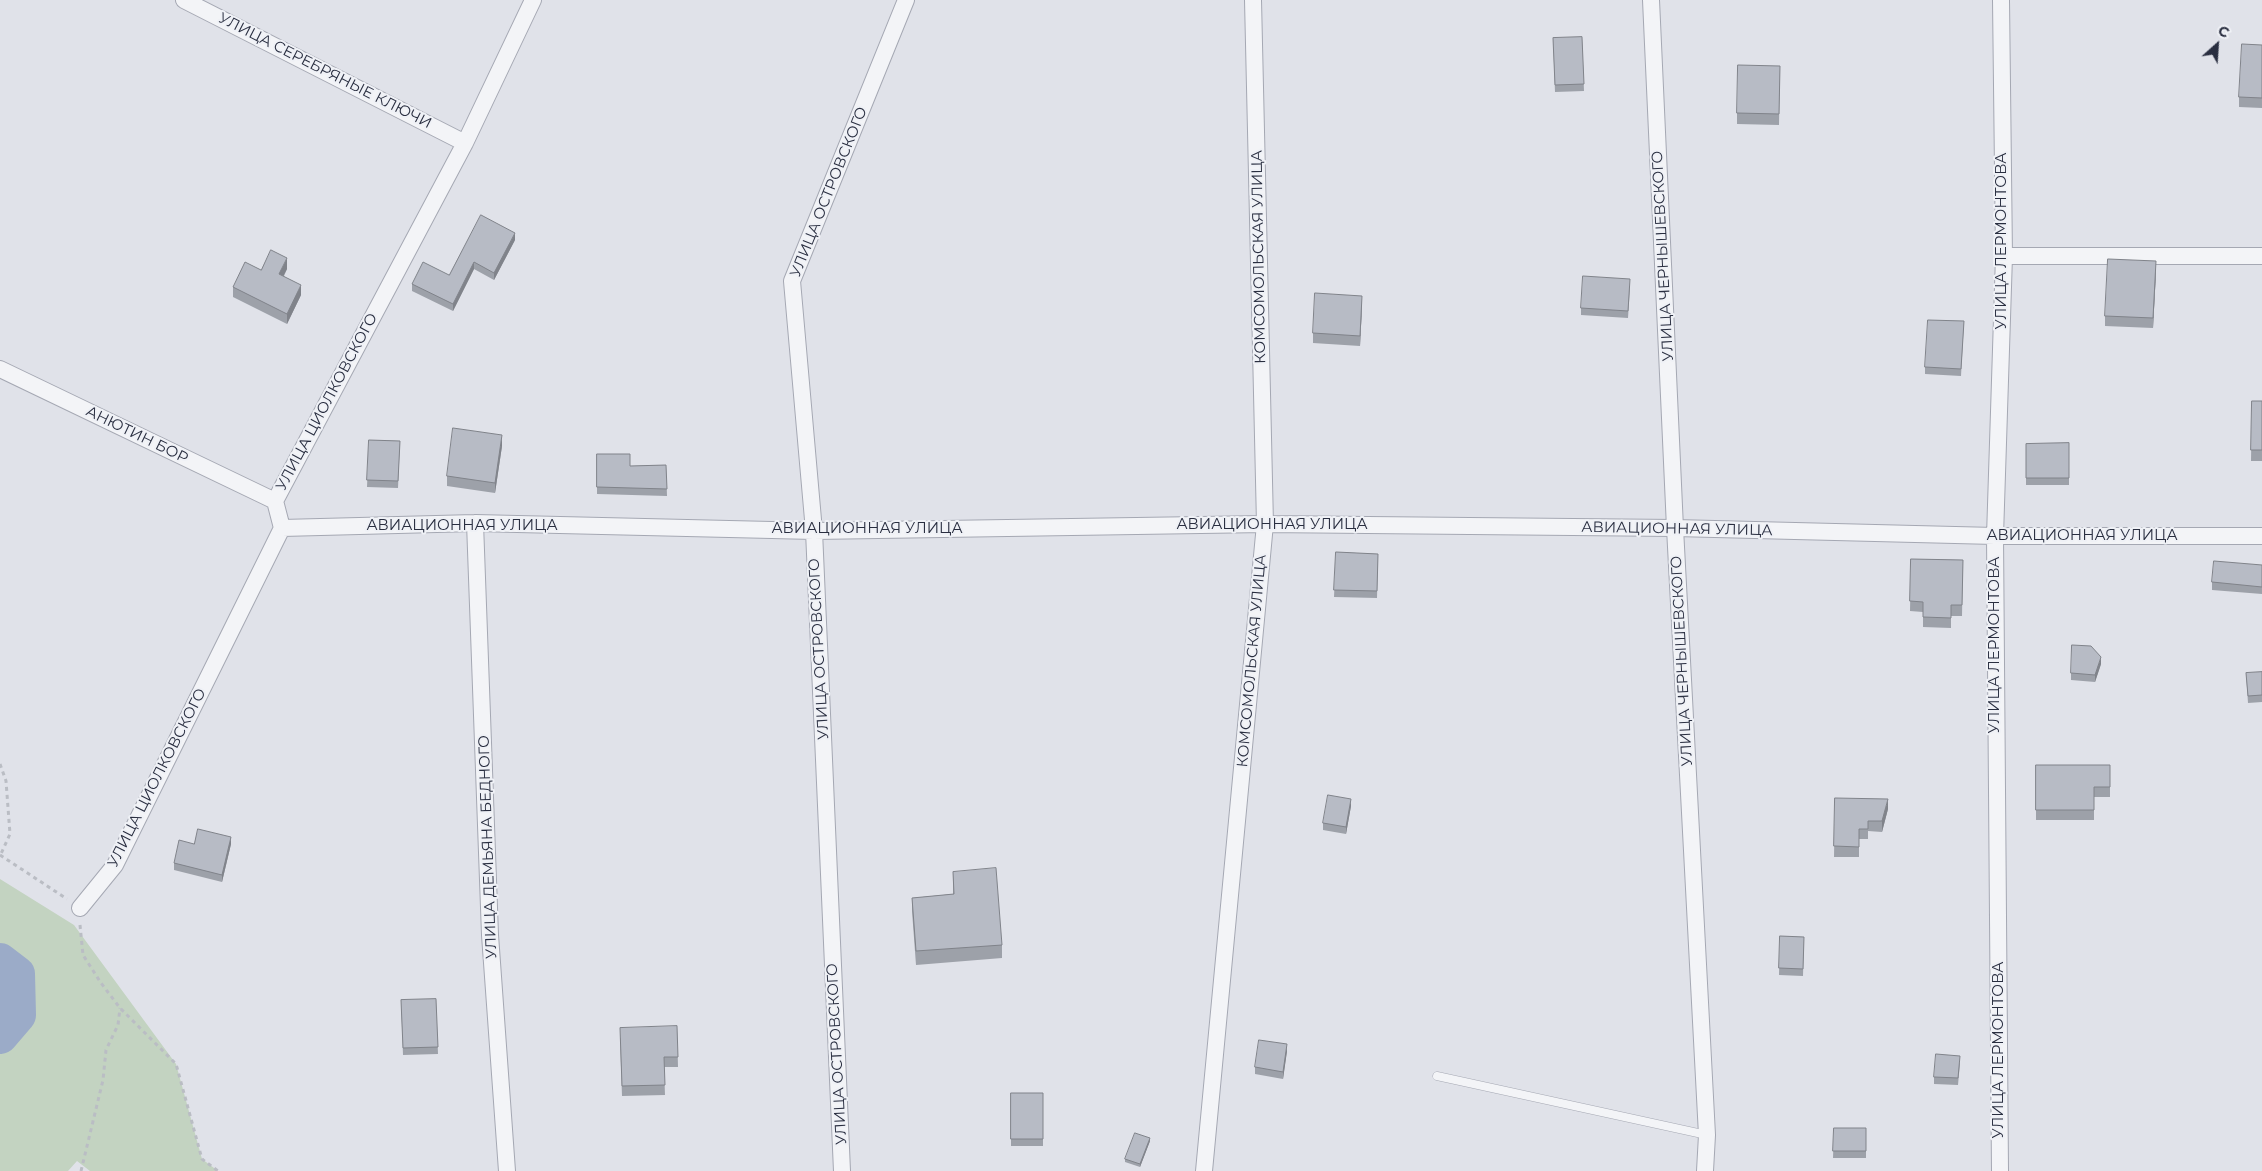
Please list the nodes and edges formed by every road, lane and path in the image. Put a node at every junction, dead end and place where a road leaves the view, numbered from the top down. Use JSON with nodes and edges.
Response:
{"nodes":[{"id":1,"x":184,"y":0,"type":"edge"},
{"id":2,"x":533,"y":0,"type":"edge"},
{"id":3,"x":906,"y":0,"type":"edge"},
{"id":4,"x":1253,"y":0,"type":"edge"},
{"id":5,"x":1651,"y":0,"type":"edge"},
{"id":6,"x":2001,"y":0,"type":"edge"},
{"id":7,"x":465,"y":143,"type":"junction"},
{"id":8,"x":2004,"y":256,"type":"junction"},
{"id":9,"x":2262,"y":256,"type":"edge"},
{"id":10,"x":0,"y":369,"type":"edge"},
{"id":11,"x":275,"y":501,"type":"junction"},
{"id":12,"x":475,"y":523,"type":"junction"},
{"id":13,"x":1264,"y":524,"type":"junction"},
{"id":14,"x":282,"y":528,"type":"junction"},
{"id":15,"x":1675,"y":528,"type":"junction"},
{"id":16,"x":814,"y":531,"type":"junction"},
{"id":17,"x":1994,"y":536,"type":"junction"},
{"id":18,"x":2262,"y":536,"type":"edge"},
{"id":19,"x":0,"y":764,"type":"edge"},
{"id":20,"x":0,"y":856,"type":"edge"},
{"id":21,"x":80,"y":908,"type":"junction"},
{"id":22,"x":120,"y":1008,"type":"junction"},
{"id":23,"x":1437,"y":1076,"type":"dead end"},
{"id":24,"x":1708,"y":1135,"type":"junction"},
{"id":25,"x":81,"y":1171,"type":"edge"},
{"id":26,"x":218,"y":1171,"type":"edge"},
{"id":27,"x":507,"y":1171,"type":"edge"},
{"id":28,"x":842,"y":1171,"type":"edge"},
{"id":29,"x":1204,"y":1171,"type":"edge"},
{"id":30,"x":1705,"y":1171,"type":"edge"},
{"id":31,"x":2000,"y":1171,"type":"edge"}],
"edges":[{"from":1,"to":7,"type":"street","name":"УЛИЦА СЕРЕБРЯНЫЕ КЛЮЧИ"},
{"from":2,"to":7,"type":"street","name":"УЛИЦА ЦИОЛКОВСКОГО"},
{"from":3,"to":16,"type":"street","name":"УЛИЦА ОСТРОВСКОГО"},
{"from":4,"to":13,"type":"street","name":"КОМСОМОЛЬСКАЯ УЛИЦА"},
{"from":5,"to":15,"type":"street","name":"УЛИЦА ЧЕРНЫШЕВСКОГО"},
{"from":6,"to":8,"type":"street","name":"УЛИЦА ЛЕРМОНТОВА"},
{"from":7,"to":11,"type":"street","name":"УЛИЦА ЦИОЛКОВСКОГО"},
{"from":8,"to":9,"type":"street"},
{"from":8,"to":17,"type":"street","name":"УЛИЦА ЛЕРМОНТОВА"},
{"from":10,"to":11,"type":"street","name":"АНЮТИН БОР"},
{"from":11,"to":14,"type":"street","name":"УЛИЦА ЦИОЛКОВСКОГО"},
{"from":12,"to":14,"type":"street","name":"АВИАЦИОННАЯ УЛИЦА"},
{"from":12,"to":16,"type":"street","name":"АВИАЦИОННАЯ УЛИЦА"},
{"from":12,"to":27,"type":"street","name":"УЛИЦА ДЕМЬЯНА БЕДНОГО"},
{"from":13,"to":15,"type":"street","name":"АВИАЦИОННАЯ УЛИЦА"},
{"from":13,"to":16,"type":"street","name":"АВИАЦИОННАЯ УЛИЦА"},
{"from":13,"to":29,"type":"street","name":"КОМСОМОЛЬСКАЯ УЛИЦА"},
{"from":14,"to":21,"type":"street","name":"УЛИЦА ЦИОЛКОВСКОГО"},
{"from":15,"to":17,"type":"street","name":"АВИАЦИОННАЯ УЛИЦА"},
{"from":15,"to":24,"type":"street","name":"УЛИЦА ЧЕРНЫШЕВСКОГО"},
{"from":16,"to":28,"type":"street","name":"УЛИЦА ОСТРОВСКОГО"},
{"from":17,"to":18,"type":"street","name":"АВИАЦИОННАЯ УЛИЦА"},
{"from":17,"to":31,"type":"street","name":"УЛИЦА ЛЕРМОНТОВА"},
{"from":19,"to":20,"type":"path"},
{"from":20,"to":21,"type":"path"},
{"from":21,"to":22,"type":"path"},
{"from":22,"to":25,"type":"path"},
{"from":22,"to":26,"type":"path"},
{"from":23,"to":24,"type":"lane"},
{"from":24,"to":30,"type":"street","name":"УЛИЦА ЧЕРНЫШЕВСКОГО"}]}
